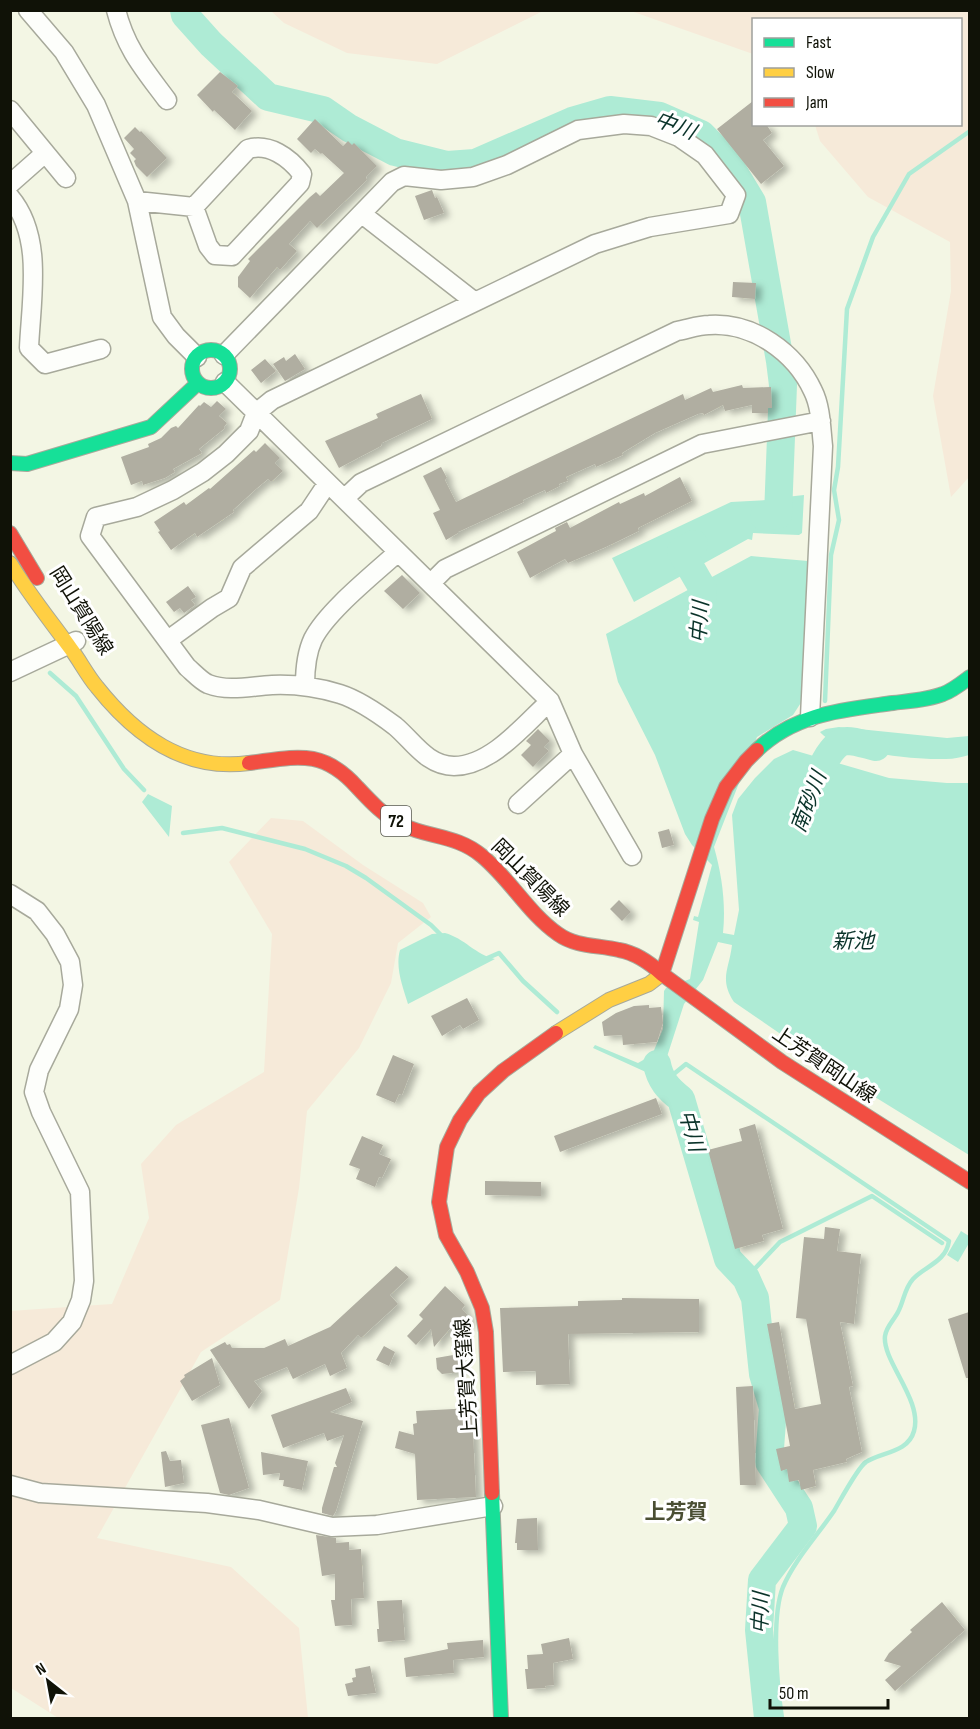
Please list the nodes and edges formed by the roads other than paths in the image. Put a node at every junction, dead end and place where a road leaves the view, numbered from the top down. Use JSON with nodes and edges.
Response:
{"nodes":[{"id":1,"x":28,"y":10,"type":"edge"},
{"id":2,"x":116,"y":10,"type":"edge"},
{"id":3,"x":167,"y":100,"type":"dead end"},
{"id":4,"x":10,"y":110,"type":"edge"},
{"id":5,"x":44,"y":154,"type":"junction"},
{"id":6,"x":66,"y":178,"type":"dead end"},
{"id":7,"x":10,"y":184,"type":"edge"},
{"id":8,"x":10,"y":196,"type":"edge"},
{"id":9,"x":137,"y":201,"type":"junction"},
{"id":10,"x":194,"y":207,"type":"junction"},
{"id":11,"x":362,"y":214,"type":"junction"},
{"id":12,"x":475,"y":302,"type":"junction"},
{"id":13,"x":101,"y":349,"type":"dead end"},
{"id":14,"x":224,"y":355,"type":"junction"},
{"id":15,"x":197,"y":357,"type":"junction"},
{"id":16,"x":225,"y":382,"type":"junction"},
{"id":17,"x":198,"y":383,"type":"junction"},
{"id":18,"x":178,"y":402,"type":"junction"},
{"id":19,"x":145,"y":412,"type":"dead end"},
{"id":20,"x":256,"y":413,"type":"junction"},
{"id":21,"x":820,"y":421,"type":"junction"},
{"id":22,"x":10,"y":463,"type":"edge"},
{"id":23,"x":327,"y":484,"type":"junction"},
{"id":24,"x":345,"y":498,"type":"junction"},
{"id":25,"x":10,"y":533,"type":"edge"},
{"id":26,"x":398,"y":552,"type":"junction"},
{"id":27,"x":10,"y":563,"type":"edge"},
{"id":28,"x":431,"y":583,"type":"junction"},
{"id":29,"x":168,"y":640,"type":"junction"},
{"id":30,"x":72,"y":643,"type":"junction"},
{"id":31,"x":10,"y":672,"type":"edge"},
{"id":32,"x":969,"y":677,"type":"edge"},
{"id":33,"x":305,"y":685,"type":"junction"},
{"id":34,"x":550,"y":701,"type":"junction"},
{"id":35,"x":810,"y":717,"type":"junction"},
{"id":36,"x":573,"y":754,"type":"junction"},
{"id":37,"x":518,"y":804,"type":"dead end"},
{"id":38,"x":632,"y":856,"type":"dead end"},
{"id":39,"x":10,"y":894,"type":"edge"},
{"id":40,"x":666,"y":976,"type":"junction"},
{"id":41,"x":969,"y":1182,"type":"edge"},
{"id":42,"x":10,"y":1365,"type":"edge"},
{"id":43,"x":10,"y":1485,"type":"edge"},
{"id":44,"x":493,"y":1506,"type":"junction"},
{"id":45,"x":501,"y":1719,"type":"edge"}],
"edges":[{"from":1,"to":9,"type":"street"},
{"from":2,"to":3,"type":"street"},
{"from":4,"to":5,"type":"street"},
{"from":5,"to":6,"type":"street"},
{"from":5,"to":7,"type":"street"},
{"from":8,"to":13,"type":"street"},
{"from":9,"to":10,"type":"street"},
{"from":9,"to":15,"type":"street"},
{"from":10,"to":10,"type":"street"},
{"from":11,"to":12,"type":"street"},
{"from":11,"to":12,"type":"street"},
{"from":11,"to":14,"type":"street"},
{"from":12,"to":20,"type":"street"},
{"from":14,"to":15,"type":"main road"},
{"from":14,"to":16,"type":"main road"},
{"from":15,"to":17,"type":"main road"},
{"from":16,"to":17,"type":"main road"},
{"from":16,"to":20,"type":"street"},
{"from":17,"to":18,"type":"main road"},
{"from":18,"to":19,"type":"main road"},
{"from":18,"to":22,"type":"main road"},
{"from":20,"to":23,"type":"street"},
{"from":20,"to":29,"type":"street"},
{"from":21,"to":24,"type":"street"},
{"from":21,"to":28,"type":"street"},
{"from":21,"to":35,"type":"street"},
{"from":23,"to":24,"type":"street"},
{"from":23,"to":29,"type":"street"},
{"from":24,"to":26,"type":"street"},
{"from":25,"to":30,"type":"main road","name":"岡山賀陽線","number":"72"},
{"from":26,"to":28,"type":"street"},
{"from":26,"to":33,"type":"street"},
{"from":27,"to":30,"type":"main road","name":"岡山賀陽線","number":"72"},
{"from":28,"to":34,"type":"street"},
{"from":29,"to":33,"type":"street"},
{"from":30,"to":31,"type":"street"},
{"from":30,"to":40,"type":"main road","name":"岡山賀陽線","number":"72"},
{"from":32,"to":35,"type":"main road"},
{"from":33,"to":34,"type":"street"},
{"from":34,"to":36,"type":"street"},
{"from":35,"to":40,"type":"main road"},
{"from":36,"to":37,"type":"street"},
{"from":36,"to":38,"type":"street"},
{"from":39,"to":42,"type":"street"},
{"from":40,"to":41,"type":"main road","name":"上芳賀岡山線"},
{"from":40,"to":44,"type":"main road","name":"上芳賀大窪線"},
{"from":43,"to":44,"type":"street"},
{"from":44,"to":45,"type":"main road","name":"上芳賀大窪線"}]}
